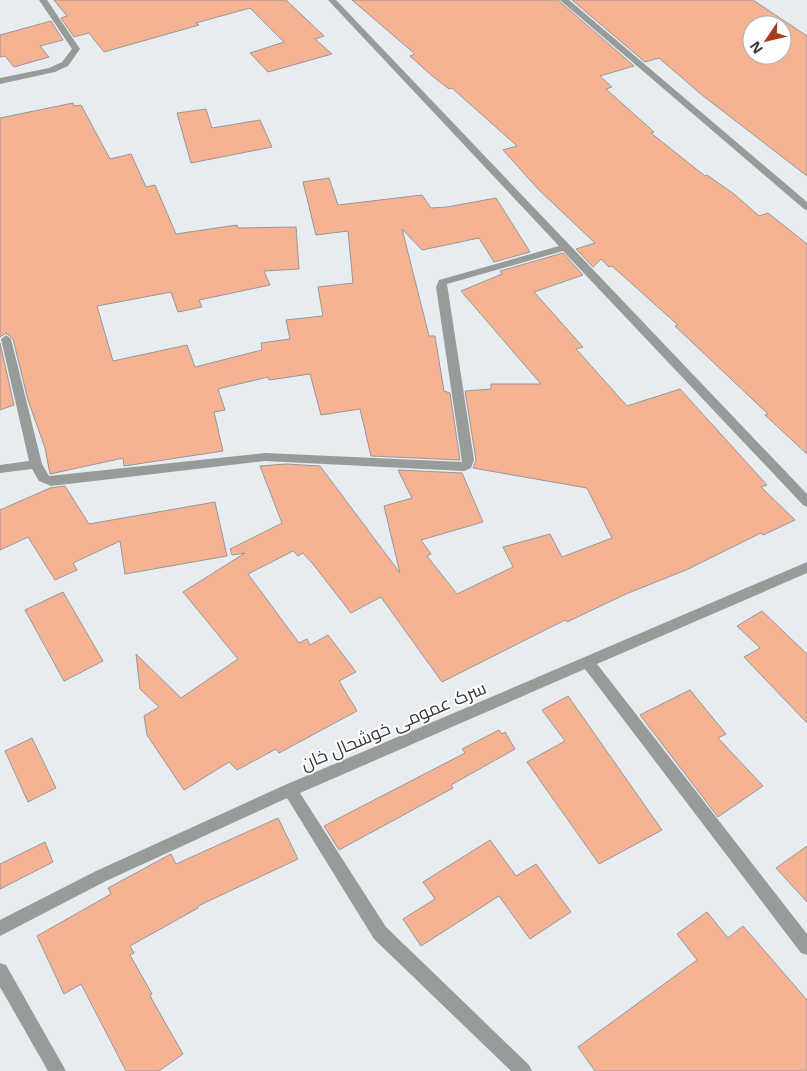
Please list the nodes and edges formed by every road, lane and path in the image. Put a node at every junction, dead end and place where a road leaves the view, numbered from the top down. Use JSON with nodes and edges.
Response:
{"nodes":[{"id":1,"x":43,"y":0,"type":"edge"},
{"id":2,"x":332,"y":0,"type":"edge"},
{"id":3,"x":564,"y":0,"type":"edge"},
{"id":4,"x":0,"y":81,"type":"edge"},
{"id":5,"x":807,"y":207,"type":"edge"},
{"id":6,"x":565,"y":247,"type":"junction"},
{"id":7,"x":6,"y":339,"type":"dead end"},
{"id":8,"x":36,"y":464,"type":"junction"},
{"id":9,"x":0,"y":469,"type":"edge"},
{"id":10,"x":807,"y":502,"type":"edge"},
{"id":11,"x":807,"y":567,"type":"edge"},
{"id":12,"x":587,"y":661,"type":"junction"},
{"id":13,"x":290,"y":790,"type":"junction"},
{"id":14,"x":0,"y":928,"type":"edge"},
{"id":15,"x":807,"y":947,"type":"edge"},
{"id":16,"x":0,"y":971,"type":"edge"},
{"id":17,"x":57,"y":1071,"type":"edge"},
{"id":18,"x":523,"y":1071,"type":"edge"}],
"edges":[{"from":1,"to":4,"type":"street"},
{"from":2,"to":6,"type":"street"},
{"from":3,"to":5,"type":"street"},
{"from":6,"to":8,"type":"street"},
{"from":6,"to":10,"type":"street"},
{"from":7,"to":8,"type":"street"},
{"from":8,"to":9,"type":"street"},
{"from":11,"to":12,"type":"street","name":"سرک عمومی خوشحال خان"},
{"from":12,"to":13,"type":"street","name":"سرک عمومی خوشحال خان"},
{"from":12,"to":15,"type":"street"},
{"from":13,"to":14,"type":"street","name":"سرک عمومی خوشحال خان"},
{"from":13,"to":18,"type":"street"},
{"from":16,"to":17,"type":"street"}]}
